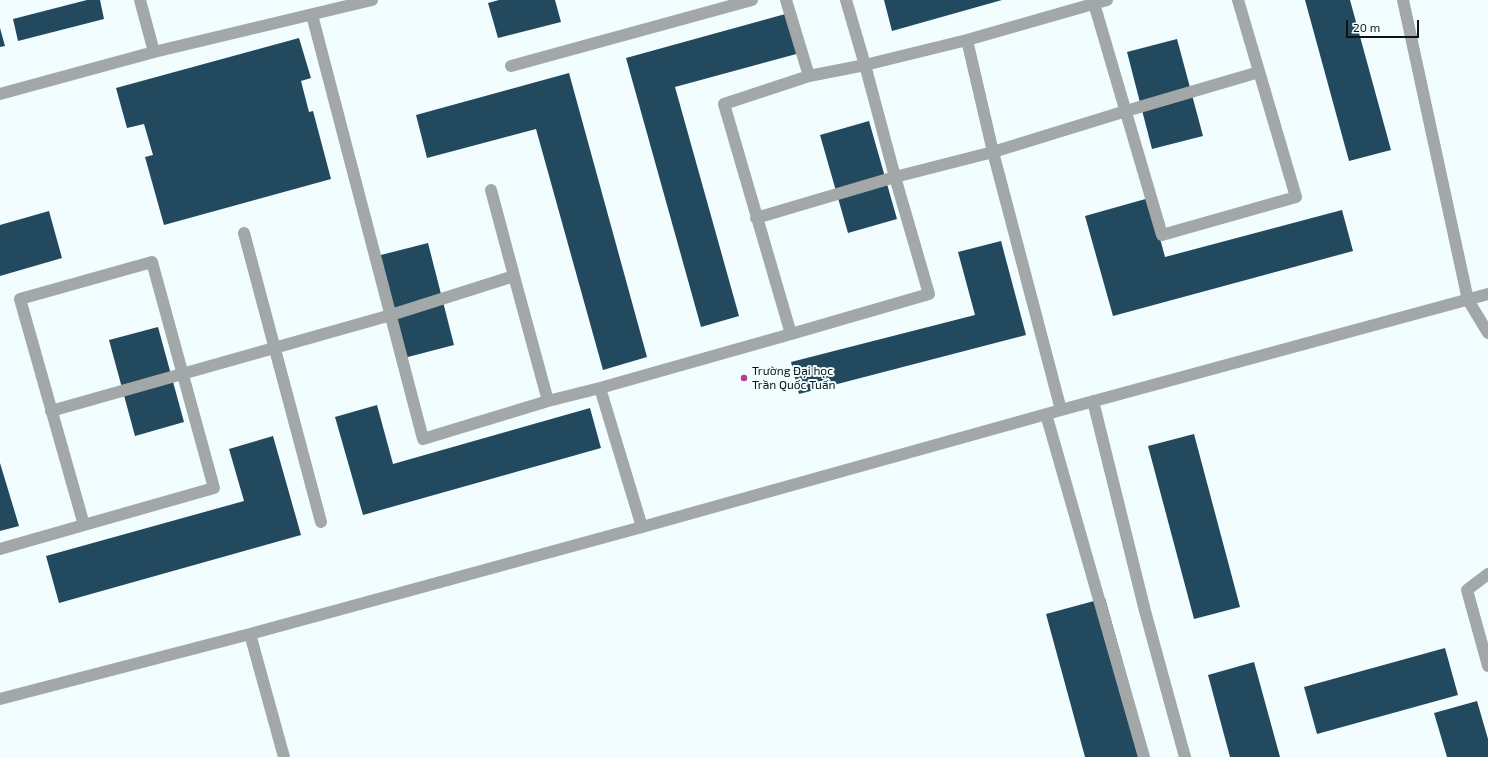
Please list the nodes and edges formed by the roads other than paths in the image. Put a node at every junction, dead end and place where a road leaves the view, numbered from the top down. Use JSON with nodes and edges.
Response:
{"nodes":[{"id":1,"x":140,"y":0,"type":"edge"},
{"id":2,"x":372,"y":0,"type":"edge"},
{"id":3,"x":752,"y":0,"type":"edge"},
{"id":4,"x":786,"y":0,"type":"edge"},
{"id":5,"x":846,"y":0,"type":"edge"},
{"id":6,"x":1107,"y":0,"type":"edge"},
{"id":7,"x":1238,"y":0,"type":"edge"},
{"id":8,"x":1403,"y":0,"type":"edge"},
{"id":9,"x":1093,"y":2,"type":"edge"},
{"id":10,"x":726,"y":3,"type":"edge"},
{"id":11,"x":312,"y":15,"type":"junction"},
{"id":12,"x":967,"y":40,"type":"junction"},
{"id":13,"x":154,"y":52,"type":"junction"},
{"id":14,"x":864,"y":65,"type":"junction"},
{"id":15,"x":511,"y":66,"type":"dead end"},
{"id":16,"x":1259,"y":72,"type":"junction"},
{"id":17,"x":809,"y":76,"type":"junction"},
{"id":18,"x":0,"y":94,"type":"edge"},
{"id":19,"x":1126,"y":111,"type":"junction"},
{"id":20,"x":993,"y":152,"type":"junction"},
{"id":21,"x":895,"y":177,"type":"junction"},
{"id":22,"x":491,"y":190,"type":"dead end"},
{"id":23,"x":756,"y":218,"type":"junction"},
{"id":24,"x":244,"y":233,"type":"dead end"},
{"id":25,"x":514,"y":276,"type":"junction"},
{"id":26,"x":1488,"y":294,"type":"edge"},
{"id":27,"x":1468,"y":300,"type":"junction"},
{"id":28,"x":391,"y":315,"type":"junction"},
{"id":29,"x":1488,"y":333,"type":"edge"},
{"id":30,"x":791,"y":334,"type":"junction"},
{"id":31,"x":274,"y":348,"type":"junction"},
{"id":32,"x":182,"y":374,"type":"junction"},
{"id":33,"x":600,"y":388,"type":"junction"},
{"id":34,"x":1093,"y":401,"type":"junction"},
{"id":35,"x":548,"y":402,"type":"junction"},
{"id":36,"x":1061,"y":410,"type":"junction"},
{"id":37,"x":51,"y":411,"type":"junction"},
{"id":38,"x":1046,"y":414,"type":"junction"},
{"id":39,"x":322,"y":522,"type":"dead end"},
{"id":40,"x":84,"y":525,"type":"junction"},
{"id":41,"x":642,"y":527,"type":"junction"},
{"id":42,"x":0,"y":549,"type":"edge"},
{"id":43,"x":1488,"y":574,"type":"edge"},
{"id":44,"x":250,"y":634,"type":"junction"},
{"id":45,"x":1488,"y":666,"type":"edge"},
{"id":46,"x":0,"y":699,"type":"edge"},
{"id":47,"x":284,"y":757,"type":"edge"},
{"id":48,"x":1144,"y":757,"type":"edge"},
{"id":49,"x":1185,"y":757,"type":"edge"}],
"edges":[{"from":1,"to":13,"type":"lane"},
{"from":2,"to":11,"type":"lane"},
{"from":3,"to":10,"type":"lane"},
{"from":4,"to":17,"type":"lane"},
{"from":5,"to":14,"type":"lane"},
{"from":6,"to":9,"type":"lane"},
{"from":7,"to":16,"type":"lane"},
{"from":8,"to":27,"type":"lane"},
{"from":9,"to":12,"type":"lane"},
{"from":9,"to":19,"type":"lane"},
{"from":10,"to":15,"type":"lane"},
{"from":11,"to":13,"type":"lane"},
{"from":11,"to":28,"type":"lane"},
{"from":12,"to":14,"type":"lane"},
{"from":12,"to":20,"type":"lane"},
{"from":13,"to":18,"type":"lane"},
{"from":14,"to":17,"type":"lane"},
{"from":14,"to":21,"type":"lane"},
{"from":16,"to":19,"type":"lane"},
{"from":16,"to":19,"type":"lane"},
{"from":17,"to":23,"type":"lane"},
{"from":19,"to":20,"type":"lane"},
{"from":20,"to":21,"type":"lane"},
{"from":20,"to":36,"type":"lane"},
{"from":21,"to":23,"type":"lane"},
{"from":21,"to":30,"type":"lane"},
{"from":22,"to":25,"type":"lane"},
{"from":23,"to":30,"type":"lane"},
{"from":24,"to":31,"type":"lane"},
{"from":25,"to":28,"type":"lane"},
{"from":25,"to":35,"type":"lane"},
{"from":26,"to":27,"type":"lane"},
{"from":27,"to":29,"type":"lane"},
{"from":27,"to":34,"type":"lane"},
{"from":28,"to":31,"type":"lane"},
{"from":28,"to":35,"type":"lane"},
{"from":30,"to":33,"type":"lane"},
{"from":31,"to":32,"type":"lane"},
{"from":31,"to":39,"type":"lane"},
{"from":32,"to":37,"type":"lane"},
{"from":32,"to":37,"type":"lane"},
{"from":32,"to":40,"type":"lane"},
{"from":33,"to":35,"type":"lane"},
{"from":33,"to":41,"type":"lane"},
{"from":34,"to":36,"type":"lane"},
{"from":34,"to":49,"type":"lane"},
{"from":36,"to":38,"type":"lane"},
{"from":37,"to":40,"type":"lane"},
{"from":38,"to":41,"type":"lane"},
{"from":38,"to":48,"type":"lane"},
{"from":40,"to":42,"type":"lane"},
{"from":41,"to":44,"type":"lane"},
{"from":43,"to":45,"type":"lane"},
{"from":44,"to":46,"type":"lane"},
{"from":44,"to":47,"type":"lane"}]}
